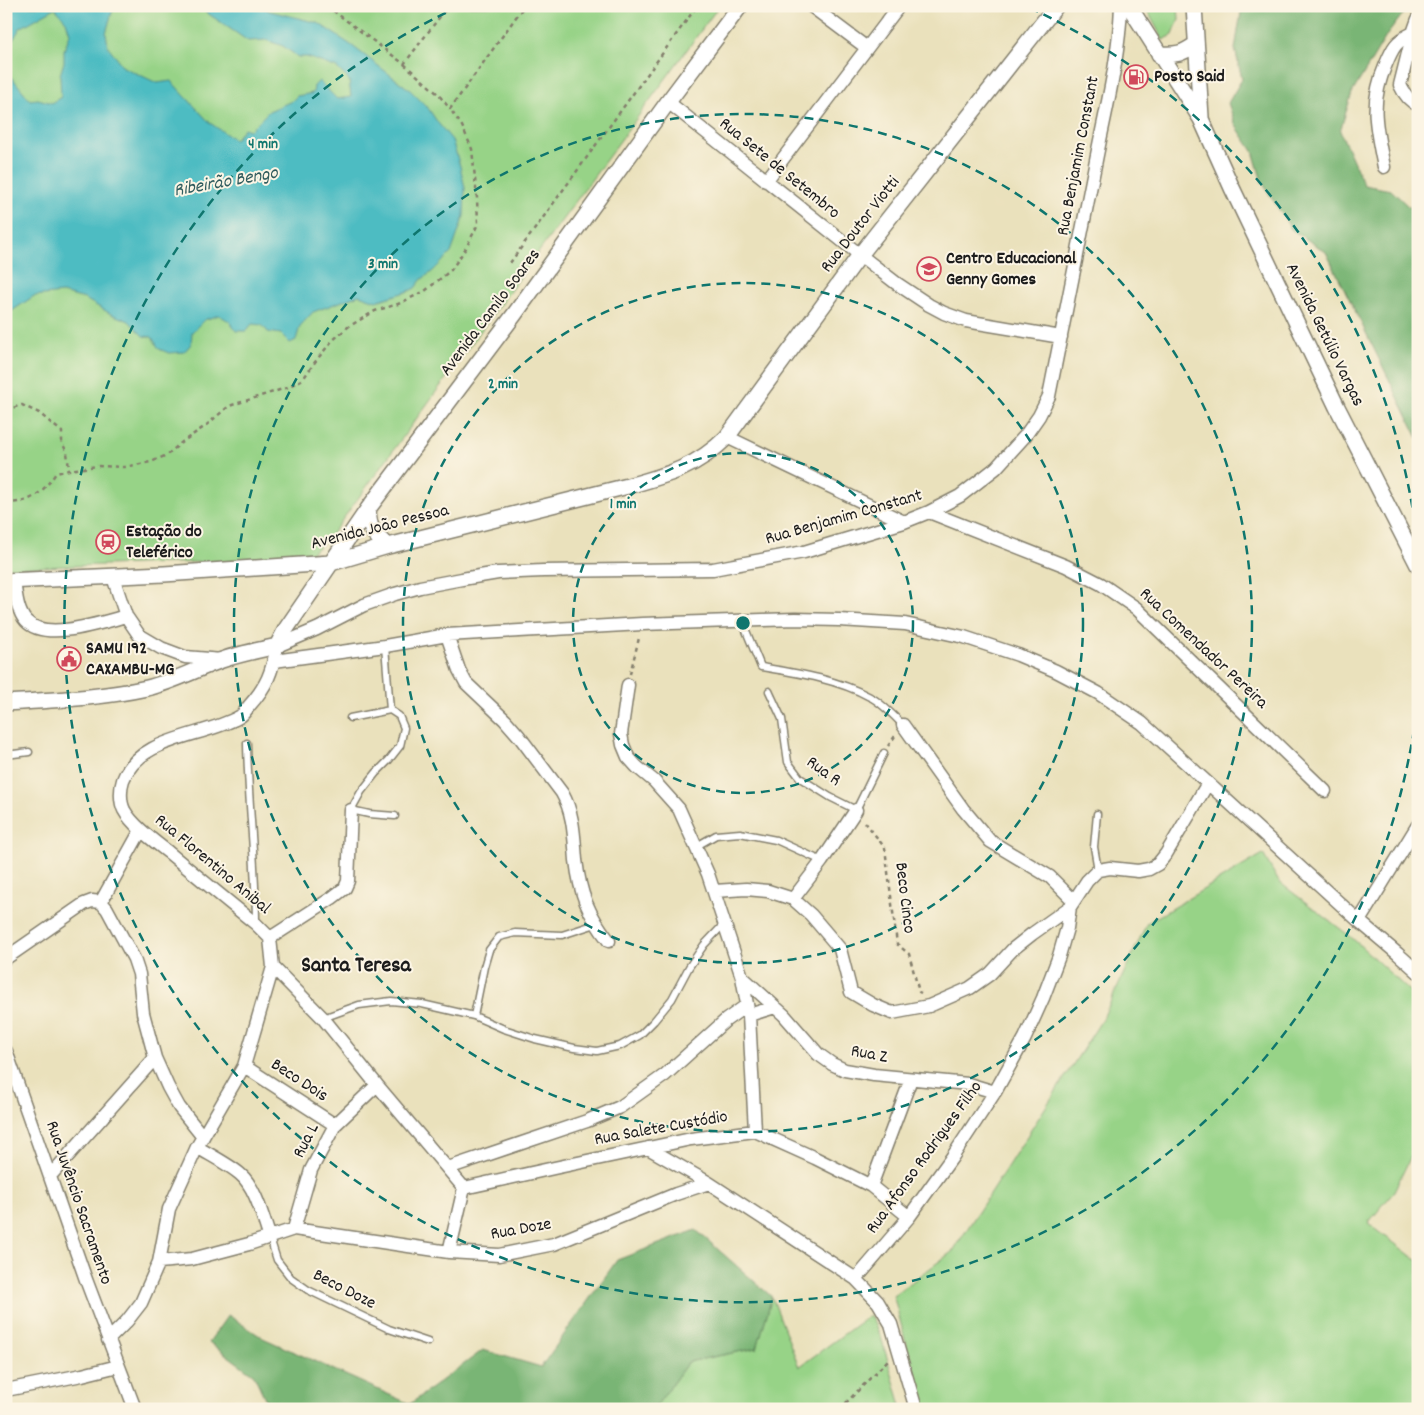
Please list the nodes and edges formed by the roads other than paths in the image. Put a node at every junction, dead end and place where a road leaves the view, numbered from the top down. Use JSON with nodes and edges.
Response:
{"nodes":[{"id":1,"x":740,"y":6,"type":"edge"},
{"id":2,"x":811,"y":6,"type":"edge"},
{"id":3,"x":899,"y":6,"type":"edge"},
{"id":4,"x":1056,"y":6,"type":"edge"},
{"id":5,"x":1121,"y":6,"type":"edge"},
{"id":6,"x":1130,"y":6,"type":"edge"},
{"id":7,"x":1194,"y":6,"type":"edge"},
{"id":8,"x":1418,"y":20,"type":"edge"},
{"id":9,"x":1413,"y":33,"type":"junction"},
{"id":10,"x":1196,"y":44,"type":"junction"},
{"id":11,"x":867,"y":48,"type":"junction"},
{"id":12,"x":1159,"y":54,"type":"junction"},
{"id":13,"x":668,"y":102,"type":"junction"},
{"id":14,"x":1418,"y":105,"type":"edge"},
{"id":15,"x":1201,"y":119,"type":"junction"},
{"id":16,"x":1384,"y":167,"type":"dead end"},
{"id":17,"x":766,"y":181,"type":"junction"},
{"id":18,"x":860,"y":255,"type":"junction"},
{"id":19,"x":1061,"y":337,"type":"junction"},
{"id":20,"x":727,"y":437,"type":"junction"},
{"id":21,"x":695,"y":463,"type":"joint"},
{"id":22,"x":368,"y":508,"type":"junction"},
{"id":23,"x":929,"y":512,"type":"junction"},
{"id":24,"x":904,"y":522,"type":"junction"},
{"id":25,"x":388,"y":546,"type":"junction"},
{"id":26,"x":331,"y":563,"type":"junction"},
{"id":27,"x":1418,"y":565,"type":"edge"},
{"id":28,"x":113,"y":577,"type":"junction"},
{"id":29,"x":10,"y":581,"type":"edge"},
{"id":30,"x":126,"y":616,"type":"junction"},
{"id":31,"x":742,"y":621,"type":"junction"},
{"id":32,"x":447,"y":635,"type":"junction"},
{"id":33,"x":277,"y":646,"type":"junction"},
{"id":34,"x":385,"y":646,"type":"junction"},
{"id":35,"x":222,"y":660,"type":"junction"},
{"id":36,"x":274,"y":661,"type":"junction"},
{"id":37,"x":628,"y":685,"type":"road end"},
{"id":38,"x":769,"y":691,"type":"dead end"},
{"id":39,"x":6,"y":703,"type":"edge"},
{"id":40,"x":390,"y":710,"type":"junction"},
{"id":41,"x":350,"y":718,"type":"dead end"},
{"id":42,"x":903,"y":725,"type":"joint"},
{"id":43,"x":247,"y":743,"type":"dead end"},
{"id":44,"x":29,"y":752,"type":"dead end"},
{"id":45,"x":884,"y":753,"type":"road end"},
{"id":46,"x":6,"y":755,"type":"edge"},
{"id":47,"x":1208,"y":783,"type":"junction"},
{"id":48,"x":1325,"y":791,"type":"dead end"},
{"id":49,"x":351,"y":810,"type":"junction"},
{"id":50,"x":856,"y":810,"type":"junction"},
{"id":51,"x":1097,"y":814,"type":"dead end"},
{"id":52,"x":395,"y":816,"type":"dead end"},
{"id":53,"x":1418,"y":825,"type":"edge"},
{"id":54,"x":141,"y":830,"type":"junction"},
{"id":55,"x":695,"y":847,"type":"junction"},
{"id":56,"x":822,"y":861,"type":"junction"},
{"id":57,"x":1098,"y":870,"type":"junction"},
{"id":58,"x":714,"y":891,"type":"junction"},
{"id":59,"x":793,"y":899,"type":"junction"},
{"id":60,"x":101,"y":902,"type":"junction"},
{"id":61,"x":1072,"y":904,"type":"junction"},
{"id":62,"x":1359,"y":921,"type":"junction"},
{"id":63,"x":256,"y":924,"type":"junction"},
{"id":64,"x":596,"y":924,"type":"junction"},
{"id":65,"x":724,"y":924,"type":"junction"},
{"id":66,"x":270,"y":938,"type":"junction"},
{"id":67,"x":609,"y":941,"type":"dead end"},
{"id":68,"x":6,"y":958,"type":"edge"},
{"id":69,"x":273,"y":967,"type":"junction"},
{"id":70,"x":1418,"y":972,"type":"edge"},
{"id":71,"x":742,"y":977,"type":"junction"},
{"id":72,"x":775,"y":1007,"type":"junction"},
{"id":73,"x":748,"y":1010,"type":"junction"},
{"id":74,"x":474,"y":1016,"type":"junction"},
{"id":75,"x":323,"y":1018,"type":"junction"},
{"id":76,"x":6,"y":1051,"type":"edge"},
{"id":77,"x":155,"y":1058,"type":"junction"},
{"id":78,"x":244,"y":1066,"type":"junction"},
{"id":79,"x":911,"y":1080,"type":"junction"},
{"id":80,"x":377,"y":1085,"type":"junction"},
{"id":81,"x":995,"y":1092,"type":"junction"},
{"id":82,"x":335,"y":1125,"type":"junction"},
{"id":83,"x":755,"y":1131,"type":"junction"},
{"id":84,"x":200,"y":1142,"type":"junction"},
{"id":85,"x":648,"y":1148,"type":"junction"},
{"id":86,"x":448,"y":1168,"type":"junction"},
{"id":87,"x":50,"y":1176,"type":"junction"},
{"id":88,"x":709,"y":1183,"type":"junction"},
{"id":89,"x":871,"y":1186,"type":"junction"},
{"id":90,"x":464,"y":1188,"type":"junction"},
{"id":91,"x":909,"y":1216,"type":"junction"},
{"id":92,"x":294,"y":1229,"type":"junction"},
{"id":93,"x":270,"y":1238,"type":"junction"},
{"id":94,"x":449,"y":1252,"type":"junction"},
{"id":95,"x":159,"y":1262,"type":"junction"},
{"id":96,"x":856,"y":1279,"type":"junction"},
{"id":97,"x":108,"y":1340,"type":"junction"},
{"id":98,"x":428,"y":1342,"type":"dead end"},
{"id":99,"x":118,"y":1366,"type":"junction"},
{"id":100,"x":6,"y":1390,"type":"edge"},
{"id":101,"x":135,"y":1409,"type":"edge"},
{"id":102,"x":916,"y":1409,"type":"edge"}],
"edges":[{"from":1,"to":13,"type":"street","name":"Avenida Camilo Soares"},
{"from":2,"to":11,"type":"street"},
{"from":3,"to":11,"type":"street"},
{"from":4,"to":18,"type":"street","name":"Rua Doutor Viotti"},
{"from":5,"to":19,"type":"street","name":"Rua Benjamim Constant"},
{"from":6,"to":12,"type":"street"},
{"from":7,"to":10,"type":"street"},
{"from":8,"to":9,"type":"street"},
{"from":9,"to":14,"type":"street"},
{"from":9,"to":16,"type":"street"},
{"from":10,"to":12,"type":"street"},
{"from":10,"to":15,"type":"street"},
{"from":11,"to":17,"type":"street"},
{"from":12,"to":15,"type":"street"},
{"from":13,"to":17,"type":"street","name":"Rua Sete de Setembro"},
{"from":13,"to":22,"type":"street","name":"Avenida Camilo Soares"},
{"from":15,"to":27,"type":"street","name":"Avenida Getúlio Vargas"},
{"from":17,"to":18,"type":"street","name":"Rua Sete de Setembro"},
{"from":18,"to":19,"type":"street","name":"Rua Sete de Setembro"},
{"from":18,"to":20,"type":"street","name":"Rua Doutor Viotti"},
{"from":19,"to":23,"type":"street","name":"Rua Benjamim Constant"},
{"from":20,"to":21,"type":"street","name":"Rua Doutor Viotti"},
{"from":20,"to":24,"type":"street"},
{"from":21,"to":25,"type":"street","name":"Avenida João Pessoa"},
{"from":22,"to":25,"type":"street"},
{"from":22,"to":26,"type":"street","name":"Avenida Camilo Soares"},
{"from":23,"to":24,"type":"street","name":"Rua Benjamim Constant"},
{"from":23,"to":48,"type":"street","name":"Rua Comendador Pereira"},
{"from":24,"to":33,"type":"street","name":"Rua Benjamim Constant"},
{"from":25,"to":26,"type":"street","name":"Avenida João Pessoa"},
{"from":26,"to":28,"type":"street","name":"Avenida João Pessoa"},
{"from":26,"to":33,"type":"street","name":"Avenida Camilo Soares"},
{"from":28,"to":29,"type":"street","name":"Avenida João Pessoa"},
{"from":28,"to":30,"type":"street"},
{"from":29,"to":30,"type":"street"},
{"from":30,"to":35,"type":"street"},
{"from":31,"to":32,"type":"street"},
{"from":31,"to":42,"type":"lane"},
{"from":31,"to":47,"type":"street"},
{"from":32,"to":34,"type":"street"},
{"from":32,"to":64,"type":"street"},
{"from":33,"to":35,"type":"street"},
{"from":33,"to":36,"type":"street","name":"Rua Florentino Anibal"},
{"from":34,"to":36,"type":"street"},
{"from":34,"to":40,"type":"lane"},
{"from":35,"to":39,"type":"street"},
{"from":36,"to":54,"type":"street","name":"Rua Florentino Anibal"},
{"from":37,"to":55,"type":"street"},
{"from":38,"to":50,"type":"lane","name":"Rua R"},
{"from":40,"to":41,"type":"lane"},
{"from":40,"to":49,"type":"lane"},
{"from":42,"to":61,"type":"street"},
{"from":43,"to":63,"type":"lane"},
{"from":44,"to":46,"type":"lane"},
{"from":45,"to":50,"type":"lane"},
{"from":47,"to":57,"type":"street"},
{"from":47,"to":62,"type":"street"},
{"from":49,"to":52,"type":"lane"},
{"from":49,"to":66,"type":"street"},
{"from":50,"to":56,"type":"street"},
{"from":51,"to":57,"type":"lane"},
{"from":53,"to":62,"type":"street"},
{"from":54,"to":60,"type":"street"},
{"from":54,"to":63,"type":"street","name":"Rua Florentino Anibal"},
{"from":55,"to":56,"type":"lane"},
{"from":55,"to":58,"type":"street"},
{"from":56,"to":59,"type":"street"},
{"from":57,"to":61,"type":"street","name":"Rua Afonso Rodrigues Filho"},
{"from":58,"to":59,"type":"street"},
{"from":58,"to":65,"type":"street"},
{"from":59,"to":61,"type":"street"},
{"from":60,"to":68,"type":"street"},
{"from":60,"to":77,"type":"street"},
{"from":61,"to":81,"type":"street","name":"Rua Afonso Rodrigues Filho"},
{"from":62,"to":70,"type":"street"},
{"from":63,"to":66,"type":"street","name":"Rua Florentino Anibal"},
{"from":64,"to":67,"type":"street"},
{"from":64,"to":74,"type":"lane"},
{"from":65,"to":71,"type":"street"},
{"from":65,"to":74,"type":"lane"},
{"from":66,"to":69,"type":"street","name":"Rua Florentino Anibal"},
{"from":69,"to":75,"type":"street"},
{"from":69,"to":78,"type":"street"},
{"from":71,"to":72,"type":"street","name":"Rua Z"},
{"from":71,"to":73,"type":"street"},
{"from":72,"to":73,"type":"street"},
{"from":72,"to":79,"type":"street","name":"Rua Z"},
{"from":73,"to":83,"type":"street"},
{"from":73,"to":86,"type":"street"},
{"from":74,"to":75,"type":"lane"},
{"from":75,"to":80,"type":"street"},
{"from":76,"to":87,"type":"street","name":"Rua Juvêncio Sacramento"},
{"from":77,"to":84,"type":"street"},
{"from":77,"to":87,"type":"street"},
{"from":78,"to":82,"type":"street","name":"Beco Dois"},
{"from":78,"to":84,"type":"street"},
{"from":79,"to":81,"type":"street","name":"Rua Z"},
{"from":79,"to":89,"type":"street"},
{"from":80,"to":82,"type":"street","name":"Rua L"},
{"from":80,"to":86,"type":"street"},
{"from":81,"to":91,"type":"street","name":"Rua Afonso Rodrigues Filho"},
{"from":82,"to":92,"type":"street","name":"Rua L"},
{"from":83,"to":85,"type":"street","name":"Rua Salete Custódio"},
{"from":83,"to":89,"type":"street","name":"Rua Salete Custódio"},
{"from":84,"to":93,"type":"street"},
{"from":84,"to":95,"type":"street"},
{"from":85,"to":88,"type":"street"},
{"from":85,"to":90,"type":"street","name":"Rua Salete Custódio"},
{"from":86,"to":90,"type":"street"},
{"from":87,"to":97,"type":"street","name":"Rua Juvêncio Sacramento"},
{"from":88,"to":94,"type":"street","name":"Rua Doze"},
{"from":88,"to":96,"type":"street"},
{"from":89,"to":91,"type":"street","name":"Rua Salete Custódio"},
{"from":90,"to":94,"type":"street"},
{"from":91,"to":96,"type":"street","name":"Rua Afonso Rodrigues Filho"},
{"from":92,"to":93,"type":"street","name":"Rua Doze"},
{"from":92,"to":94,"type":"street","name":"Rua Doze"},
{"from":93,"to":95,"type":"street","name":"Rua Doze"},
{"from":93,"to":98,"type":"lane","name":"Beco Doze"},
{"from":95,"to":97,"type":"street"},
{"from":96,"to":102,"type":"street"},
{"from":97,"to":99,"type":"street","name":"Rua Juvêncio Sacramento"},
{"from":99,"to":100,"type":"street"},
{"from":99,"to":101,"type":"street","name":"Rua Juvêncio Sacramento"}]}
